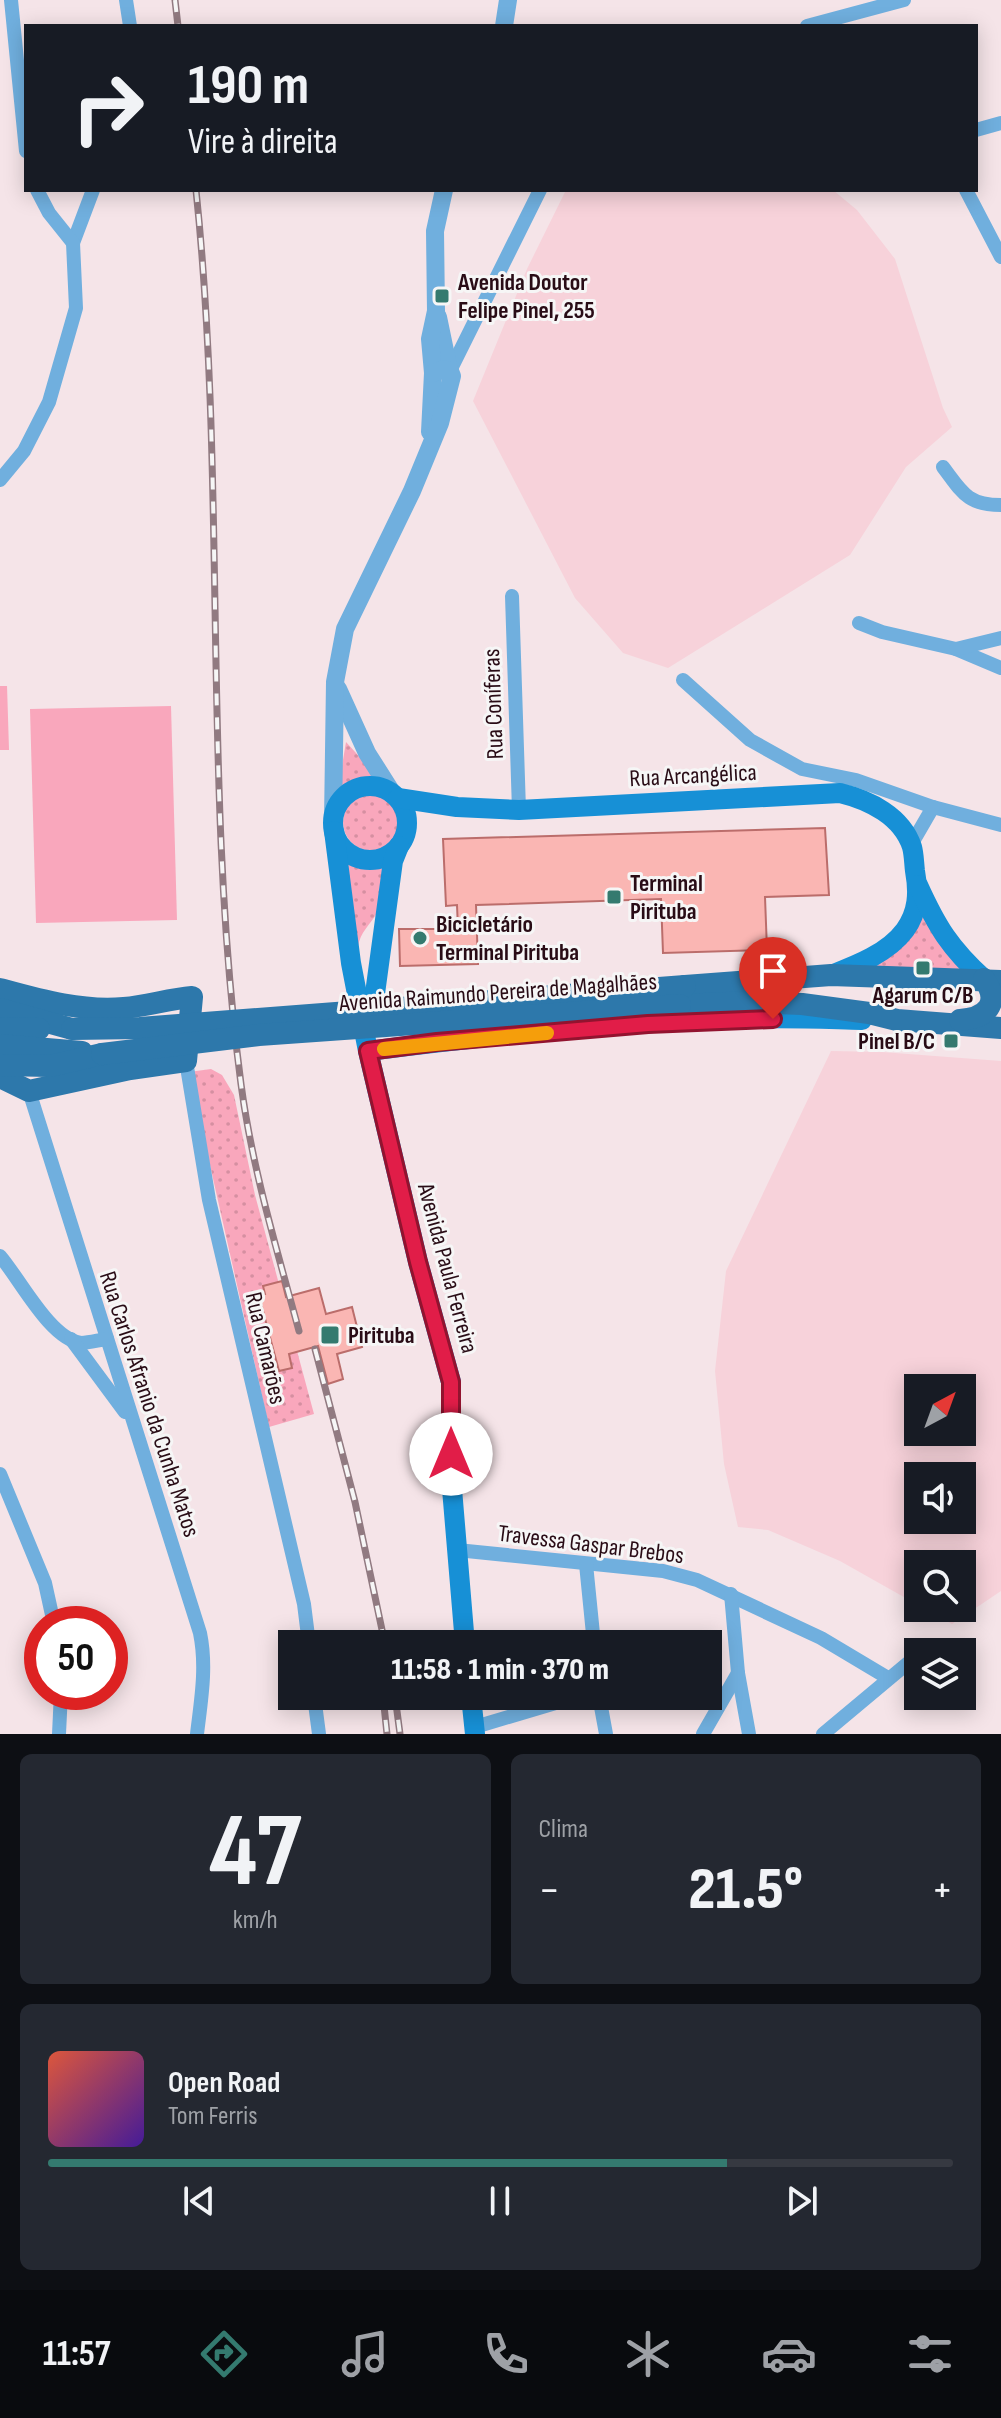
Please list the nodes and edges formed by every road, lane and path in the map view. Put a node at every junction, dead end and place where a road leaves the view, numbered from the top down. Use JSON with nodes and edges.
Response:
{"nodes":[{"id":1,"x":11,"y":0,"type":"edge"},
{"id":2,"x":126,"y":0,"type":"edge"},
{"id":3,"x":904,"y":0,"type":"edge"},
{"id":4,"x":510,"y":1,"type":"edge"},
{"id":5,"x":130,"y":24,"type":"edge"},
{"id":6,"x":504,"y":24,"type":"edge"},
{"id":7,"x":814,"y":24,"type":"edge"},
{"id":8,"x":1001,"y":123,"type":"edge"},
{"id":9,"x":978,"y":129,"type":"edge"},
{"id":10,"x":24,"y":131,"type":"edge"},
{"id":11,"x":38,"y":192,"type":"edge"},
{"id":12,"x":92,"y":192,"type":"edge"},
{"id":13,"x":444,"y":192,"type":"edge"},
{"id":14,"x":539,"y":192,"type":"edge"},
{"id":15,"x":967,"y":192,"type":"edge"},
{"id":16,"x":73,"y":243,"type":"junction"},
{"id":17,"x":1001,"y":257,"type":"edge"},
{"id":18,"x":443,"y":377,"type":"junction"},
{"id":19,"x":943,"y":467,"type":"dead end"},
{"id":20,"x":0,"y":480,"type":"edge"},
{"id":21,"x":1001,"y":505,"type":"edge"},
{"id":22,"x":512,"y":596,"type":"dead end"},
{"id":23,"x":859,"y":623,"type":"dead end"},
{"id":24,"x":1001,"y":638,"type":"edge"},
{"id":25,"x":956,"y":649,"type":"junction"},
{"id":26,"x":1001,"y":668,"type":"edge"},
{"id":27,"x":683,"y":680,"type":"dead end"},
{"id":28,"x":335,"y":682,"type":"junction"},
{"id":29,"x":802,"y":769,"type":"junction"},
{"id":30,"x":822,"y":794,"type":"junction"},
{"id":31,"x":395,"y":796,"type":"junction"},
{"id":32,"x":457,"y":807,"type":"junction"},
{"id":33,"x":933,"y":807,"type":"junction"},
{"id":34,"x":519,"y":810,"type":"junction"},
{"id":35,"x":1001,"y":825,"type":"edge"},
{"id":36,"x":334,"y":826,"type":"junction"},
{"id":37,"x":402,"y":838,"type":"junction"},
{"id":38,"x":911,"y":845,"type":"junction"},
{"id":39,"x":917,"y":883,"type":"junction"},
{"id":40,"x":831,"y":975,"type":"junction"},
{"id":41,"x":993,"y":980,"type":"edge"},
{"id":42,"x":0,"y":989,"type":"edge"},
{"id":43,"x":682,"y":995,"type":"junction"},
{"id":44,"x":0,"y":1009,"type":"edge"},
{"id":45,"x":897,"y":1020,"type":"junction"},
{"id":46,"x":927,"y":1023,"type":"junction"},
{"id":47,"x":0,"y":1028,"type":"edge"},
{"id":48,"x":1001,"y":1028,"type":"edge"},
{"id":49,"x":0,"y":1045,"type":"edge"},
{"id":50,"x":75,"y":1047,"type":"junction"},
{"id":51,"x":368,"y":1051,"type":"junction"},
{"id":52,"x":186,"y":1061,"type":"junction"},
{"id":53,"x":0,"y":1065,"type":"edge"},
{"id":54,"x":50,"y":1066,"type":"junction"},
{"id":55,"x":0,"y":1077,"type":"edge"},
{"id":56,"x":29,"y":1091,"type":"junction"},
{"id":57,"x":0,"y":1256,"type":"edge"},
{"id":58,"x":70,"y":1339,"type":"junction"},
{"id":59,"x":107,"y":1339,"type":"junction"},
{"id":60,"x":133,"y":1423,"type":"junction"},
{"id":61,"x":0,"y":1474,"type":"edge"},
{"id":62,"x":457,"y":1550,"type":"junction"},
{"id":63,"x":586,"y":1564,"type":"junction"},
{"id":64,"x":731,"y":1594,"type":"junction"},
{"id":65,"x":50,"y":1606,"type":"edge"},
{"id":66,"x":307,"y":1630,"type":"edge"},
{"id":67,"x":464,"y":1630,"type":"edge"},
{"id":68,"x":593,"y":1630,"type":"edge"},
{"id":69,"x":904,"y":1666,"type":"edge"},
{"id":70,"x":738,"y":1673,"type":"junction"},
{"id":71,"x":888,"y":1678,"type":"junction"},
{"id":72,"x":60,"y":1710,"type":"edge"},
{"id":73,"x":316,"y":1710,"type":"edge"},
{"id":74,"x":473,"y":1710,"type":"edge"},
{"id":75,"x":537,"y":1710,"type":"edge"},
{"id":76,"x":602,"y":1710,"type":"edge"},
{"id":77,"x":475,"y":1731,"type":"edge"},
{"id":78,"x":59,"y":1734,"type":"edge"},
{"id":79,"x":197,"y":1734,"type":"edge"},
{"id":80,"x":319,"y":1734,"type":"edge"},
{"id":81,"x":606,"y":1734,"type":"edge"},
{"id":82,"x":703,"y":1734,"type":"edge"},
{"id":83,"x":749,"y":1734,"type":"edge"},
{"id":84,"x":823,"y":1734,"type":"edge"}],
"edges":[{"from":1,"to":10,"type":"street"},
{"from":2,"to":5,"type":"street"},
{"from":3,"to":7,"type":"street"},
{"from":4,"to":6,"type":"street"},
{"from":8,"to":9,"type":"street"},
{"from":11,"to":16,"type":"street"},
{"from":12,"to":16,"type":"street"},
{"from":13,"to":18,"type":"street"},
{"from":14,"to":18,"type":"street"},
{"from":15,"to":17,"type":"street"},
{"from":16,"to":20,"type":"street"},
{"from":18,"to":28,"type":"street"},
{"from":19,"to":21,"type":"street"},
{"from":22,"to":34,"type":"street","name":"Rua Coníferas"},
{"from":23,"to":25,"type":"street"},
{"from":24,"to":25,"type":"street"},
{"from":25,"to":26,"type":"street"},
{"from":27,"to":29,"type":"street"},
{"from":28,"to":31,"type":"street"},
{"from":28,"to":36,"type":"street"},
{"from":29,"to":30,"type":"street"},
{"from":29,"to":33,"type":"street"},
{"from":30,"to":34,"type":"main road","name":"Rua Arcangélica"},
{"from":30,"to":38,"type":"main road","name":"Rua Arcangélica"},
{"from":31,"to":32,"type":"main road","name":"Rua Arcangélica"},
{"from":31,"to":36,"type":"main road"},
{"from":31,"to":37,"type":"main road"},
{"from":32,"to":34,"type":"main road","name":"Rua Arcangélica"},
{"from":32,"to":37,"type":"main road","name":"Rua Arcangélica"},
{"from":33,"to":35,"type":"street"},
{"from":33,"to":38,"type":"street"},
{"from":36,"to":37,"type":"main road"},
{"from":36,"to":51,"type":"main road","name":"Avenida Paula Ferreira"},
{"from":37,"to":51,"type":"main road"},
{"from":38,"to":39,"type":"main road"},
{"from":39,"to":40,"type":"main road"},
{"from":39,"to":41,"type":"main road"},
{"from":40,"to":41,"type":"main road","name":"Avenida Raimundo Pereira de Magalhães"},
{"from":40,"to":43,"type":"main road","name":"Avenida Raimundo Pereira de Magalhães"},
{"from":41,"to":46,"type":"main road"},
{"from":42,"to":52,"type":"main road"},
{"from":43,"to":45,"type":"main road","name":"Avenida Raimundo Pereira de Magalhães"},
{"from":43,"to":50,"type":"main road","bridge":true},
{"from":43,"to":50,"type":"main road","name":"Avenida Raimundo Pereira de Magalhães","bridge":true},
{"from":44,"to":50,"type":"main road"},
{"from":45,"to":46,"type":"main road","name":"Avenida Raimundo Pereira de Magalhães"},
{"from":45,"to":51,"type":"main road"},
{"from":46,"to":48,"type":"main road","name":"Avenida Raimundo Pereira de Magalhães"},
{"from":47,"to":50,"type":"main road"},
{"from":49,"to":50,"type":"main road"},
{"from":50,"to":54,"type":"main road","name":"Avenida Raimundo Pereira de Magalhães"},
{"from":51,"to":62,"type":"main road","name":"Avenida Paula Ferreira"},
{"from":52,"to":56,"type":"main road"},
{"from":52,"to":66,"type":"street","name":"Rua Camarões"},
{"from":53,"to":54,"type":"main road","name":"Avenida Raimundo Pereira de Magalhães"},
{"from":54,"to":56,"type":"main road"},
{"from":55,"to":56,"type":"main road"},
{"from":56,"to":59,"type":"street","name":"Rua Carlos Afranio da Cunha Matos"},
{"from":57,"to":58,"type":"street"},
{"from":58,"to":59,"type":"street"},
{"from":58,"to":60,"type":"street"},
{"from":59,"to":60,"type":"street","name":"Rua Carlos Afranio da Cunha Matos"},
{"from":60,"to":79,"type":"street","name":"Rua Carlos Afranio da Cunha Matos"},
{"from":61,"to":65,"type":"street"},
{"from":62,"to":63,"type":"street","name":"Travessa Gaspar Brebos"},
{"from":62,"to":67,"type":"main road","name":"Avenida Paula Ferreira"},
{"from":63,"to":64,"type":"street","name":"Travessa Gaspar Brebos"},
{"from":63,"to":68,"type":"street"},
{"from":64,"to":70,"type":"street"},
{"from":64,"to":71,"type":"street","name":"Travessa Gaspar Brebos"},
{"from":69,"to":71,"type":"street"},
{"from":70,"to":82,"type":"street"},
{"from":70,"to":83,"type":"street"},
{"from":71,"to":84,"type":"street"},
{"from":72,"to":78,"type":"street"},
{"from":73,"to":80,"type":"street"},
{"from":74,"to":77,"type":"main road"},
{"from":75,"to":77,"type":"street"},
{"from":76,"to":81,"type":"street"}]}
